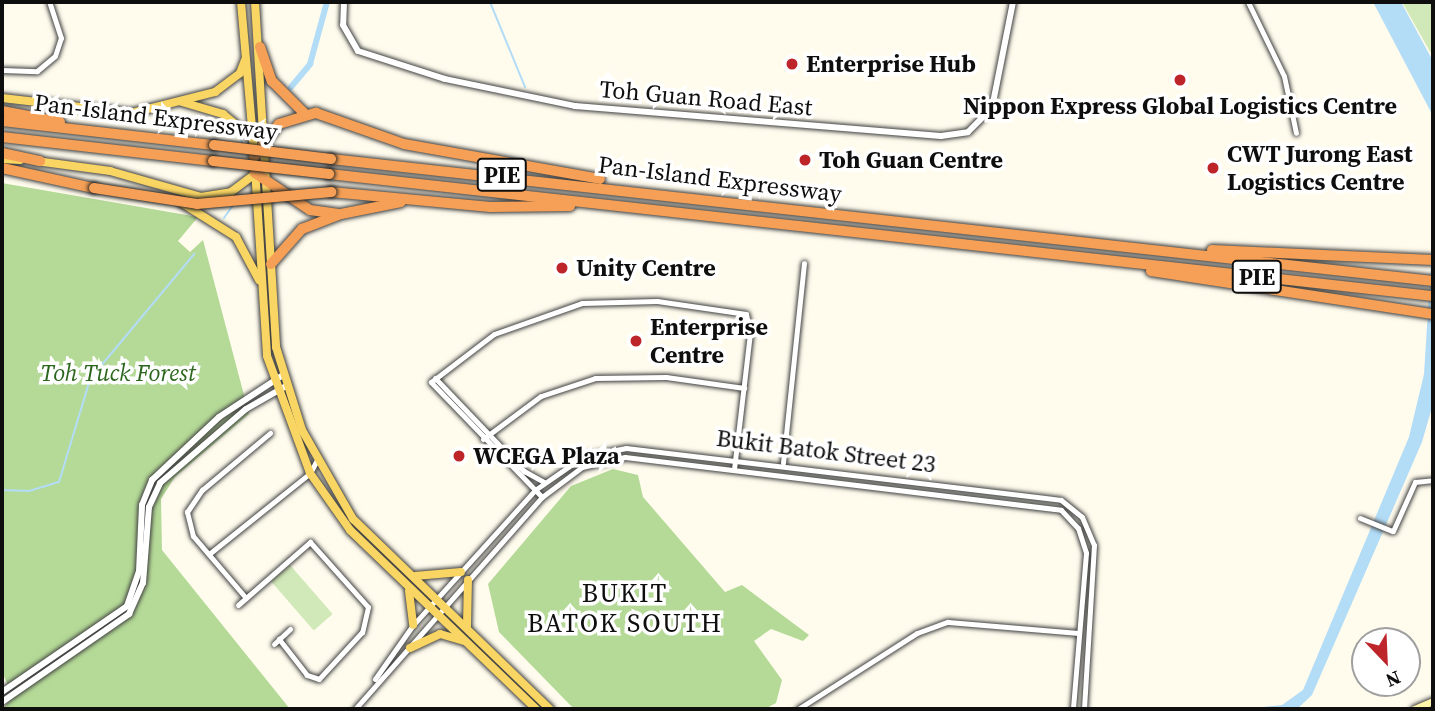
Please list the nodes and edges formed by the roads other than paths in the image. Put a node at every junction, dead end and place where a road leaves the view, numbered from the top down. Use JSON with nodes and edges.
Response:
{"nodes":[{"id":1,"x":49,"y":2,"type":"edge"},
{"id":2,"x":241,"y":2,"type":"edge"},
{"id":3,"x":255,"y":2,"type":"edge"},
{"id":4,"x":344,"y":2,"type":"edge"},
{"id":5,"x":1013,"y":2,"type":"edge"},
{"id":6,"x":1248,"y":2,"type":"edge"},
{"id":7,"x":260,"y":47,"type":"junction"},
{"id":8,"x":247,"y":50,"type":"junction"},
{"id":9,"x":2,"y":70,"type":"edge"},
{"id":10,"x":2,"y":98,"type":"edge"},
{"id":11,"x":178,"y":102,"type":"junction"},
{"id":12,"x":2,"y":111,"type":"edge"},
{"id":13,"x":304,"y":113,"type":"junction"},
{"id":14,"x":2,"y":121,"type":"edge"},
{"id":15,"x":80,"y":129,"type":"junction"},
{"id":16,"x":1296,"y":133,"type":"dead end"},
{"id":17,"x":2,"y":137,"type":"edge"},
{"id":18,"x":252,"y":137,"type":"junction"},
{"id":19,"x":263,"y":144,"type":"junction"},
{"id":20,"x":2,"y":153,"type":"edge"},
{"id":21,"x":259,"y":158,"type":"junction"},
{"id":22,"x":2,"y":159,"type":"edge"},
{"id":23,"x":40,"y":161,"type":"junction"},
{"id":24,"x":2,"y":168,"type":"edge"},
{"id":25,"x":256,"y":173,"type":"junction"},
{"id":26,"x":267,"y":181,"type":"junction"},
{"id":27,"x":152,"y":186,"type":"junction"},
{"id":28,"x":673,"y":193,"type":"junction"},
{"id":29,"x":416,"y":200,"type":"junction"},
{"id":30,"x":595,"y":205,"type":"junction"},
{"id":31,"x":341,"y":214,"type":"junction"},
{"id":32,"x":1194,"y":254,"type":"junction"},
{"id":33,"x":1089,"y":258,"type":"junction"},
{"id":34,"x":1433,"y":260,"type":"edge"},
{"id":35,"x":804,"y":263,"type":"dead end"},
{"id":36,"x":271,"y":264,"type":"junction"},
{"id":37,"x":1429,"y":281,"type":"edge"},
{"id":38,"x":261,"y":285,"type":"junction"},
{"id":39,"x":1429,"y":296,"type":"edge"},
{"id":40,"x":1433,"y":314,"type":"edge"},
{"id":41,"x":283,"y":375,"type":"junction"},
{"id":42,"x":273,"y":380,"type":"junction"},
{"id":43,"x":286,"y":386,"type":"junction"},
{"id":44,"x":744,"y":388,"type":"junction"},
{"id":45,"x":277,"y":391,"type":"junction"},
{"id":46,"x":270,"y":433,"type":"dead end"},
{"id":47,"x":485,"y":437,"type":"junction"},
{"id":48,"x":735,"y":457,"type":"junction"},
{"id":49,"x":317,"y":460,"type":"junction"},
{"id":50,"x":783,"y":463,"type":"junction"},
{"id":51,"x":734,"y":469,"type":"junction"},
{"id":52,"x":310,"y":473,"type":"junction"},
{"id":53,"x":1433,"y":480,"type":"edge"},
{"id":54,"x":544,"y":482,"type":"junction"},
{"id":55,"x":535,"y":490,"type":"junction"},
{"id":56,"x":542,"y":497,"type":"junction"},
{"id":57,"x":1360,"y":518,"type":"dead end"},
{"id":58,"x":209,"y":554,"type":"junction"},
{"id":59,"x":461,"y":572,"type":"junction"},
{"id":60,"x":415,"y":576,"type":"junction"},
{"id":61,"x":468,"y":580,"type":"junction"},
{"id":62,"x":407,"y":585,"type":"junction"},
{"id":63,"x":440,"y":597,"type":"junction"},
{"id":64,"x":246,"y":598,"type":"junction"},
{"id":65,"x":238,"y":605,"type":"dead end"},
{"id":66,"x":449,"y":605,"type":"junction"},
{"id":67,"x":428,"y":608,"type":"junction"},
{"id":68,"x":437,"y":617,"type":"junction"},
{"id":69,"x":413,"y":625,"type":"junction"},
{"id":70,"x":290,"y":629,"type":"dead end"},
{"id":71,"x":467,"y":629,"type":"junction"},
{"id":72,"x":1079,"y":633,"type":"junction"},
{"id":73,"x":470,"y":643,"type":"junction"},
{"id":74,"x":410,"y":648,"type":"junction"},
{"id":75,"x":373,"y":682,"type":"junction"},
{"id":76,"x":3,"y":696,"type":"edge"},
{"id":77,"x":1433,"y":701,"type":"edge"},
{"id":78,"x":355,"y":709,"type":"edge"},
{"id":79,"x":536,"y":709,"type":"edge"},
{"id":80,"x":550,"y":709,"type":"edge"},
{"id":81,"x":798,"y":709,"type":"edge"},
{"id":82,"x":1073,"y":709,"type":"edge"},
{"id":83,"x":1084,"y":709,"type":"edge"},
{"id":84,"x":1415,"y":709,"type":"edge"}],
"edges":[{"from":1,"to":9,"type":"street"},
{"from":2,"to":8,"type":"main road"},
{"from":3,"to":7,"type":"main road"},
{"from":4,"to":5,"type":"street","name":"Toh Guan Road East"},
{"from":6,"to":16,"type":"street"},
{"from":7,"to":13,"type":"highway"},
{"from":7,"to":19,"type":"main road"},
{"from":8,"to":11,"type":"main road"},
{"from":8,"to":18,"type":"main road"},
{"from":10,"to":11,"type":"main road"},
{"from":11,"to":18,"type":"main road"},
{"from":12,"to":15,"type":"highway"},
{"from":13,"to":19,"type":"highway"},
{"from":13,"to":28,"type":"highway"},
{"from":14,"to":15,"type":"highway","name":"Pan-Island Expressway","number":"PIE"},
{"from":15,"to":28,"type":"highway","name":"Pan-Island Expressway","number":"PIE","bridge":true},
{"from":17,"to":30,"type":"highway","name":"Pan-Island Expressway","number":"PIE","bridge":true},
{"from":18,"to":19,"type":"main road"},
{"from":18,"to":21,"type":"main road"},
{"from":19,"to":21,"type":"highway"},
{"from":20,"to":23,"type":"highway"},
{"from":21,"to":25,"type":"main road"},
{"from":21,"to":26,"type":"main road"},
{"from":22,"to":23,"type":"main road"},
{"from":23,"to":27,"type":"main road"},
{"from":24,"to":29,"type":"highway","bridge":true},
{"from":25,"to":26,"type":"highway"},
{"from":25,"to":27,"type":"main road"},
{"from":25,"to":38,"type":"main road"},
{"from":26,"to":31,"type":"highway"},
{"from":26,"to":36,"type":"main road"},
{"from":27,"to":38,"type":"main road"},
{"from":28,"to":32,"type":"highway","name":"Pan-Island Expressway","number":"PIE"},
{"from":29,"to":30,"type":"highway"},
{"from":29,"to":31,"type":"highway"},
{"from":30,"to":33,"type":"highway","name":"Pan-Island Expressway","number":"PIE"},
{"from":31,"to":36,"type":"highway"},
{"from":32,"to":34,"type":"highway"},
{"from":32,"to":37,"type":"highway","name":"Pan-Island Expressway","number":"PIE"},
{"from":33,"to":39,"type":"highway","name":"Pan-Island Expressway","number":"PIE"},
{"from":33,"to":40,"type":"highway"},
{"from":35,"to":50,"type":"street"},
{"from":36,"to":41,"type":"main road"},
{"from":38,"to":42,"type":"main road"},
{"from":41,"to":42,"type":"street"},
{"from":41,"to":43,"type":"main road"},
{"from":42,"to":45,"type":"main road"},
{"from":42,"to":76,"type":"street"},
{"from":43,"to":45,"type":"street"},
{"from":43,"to":49,"type":"main road"},
{"from":44,"to":47,"type":"street"},
{"from":44,"to":47,"type":"street"},
{"from":44,"to":48,"type":"street"},
{"from":45,"to":52,"type":"main road"},
{"from":45,"to":76,"type":"street"},
{"from":46,"to":58,"type":"street"},
{"from":47,"to":54,"type":"street"},
{"from":47,"to":55,"type":"street"},
{"from":48,"to":50,"type":"street","name":"Bukit Batok Street 23"},
{"from":48,"to":51,"type":"street"},
{"from":48,"to":54,"type":"street","name":"Bukit Batok Street 23"},
{"from":49,"to":52,"type":"street"},
{"from":49,"to":60,"type":"main road"},
{"from":50,"to":83,"type":"street","name":"Bukit Batok Street 23"},
{"from":51,"to":56,"type":"street","name":"Bukit Batok Street 23"},
{"from":51,"to":72,"type":"street","name":"Bukit Batok Street 23"},
{"from":52,"to":58,"type":"street"},
{"from":52,"to":62,"type":"main road"},
{"from":53,"to":57,"type":"street"},
{"from":54,"to":55,"type":"street","name":"Bukit Batok Street 23"},
{"from":55,"to":56,"type":"street"},
{"from":55,"to":59,"type":"street","name":"Bukit Batok Street 23"},
{"from":56,"to":61,"type":"street","name":"Bukit Batok Street 23"},
{"from":58,"to":64,"type":"street"},
{"from":59,"to":60,"type":"main road"},
{"from":59,"to":63,"type":"street","name":"Bukit Batok Street 23"},
{"from":60,"to":63,"type":"main road"},
{"from":61,"to":66,"type":"street","name":"Bukit Batok Street 23"},
{"from":61,"to":71,"type":"main road"},
{"from":62,"to":67,"type":"main road"},
{"from":62,"to":69,"type":"main road"},
{"from":63,"to":66,"type":"main road"},
{"from":63,"to":67,"type":"street","name":"Bukit Batok Street 23"},
{"from":64,"to":65,"type":"street"},
{"from":64,"to":70,"type":"street"},
{"from":66,"to":68,"type":"street","name":"Bukit Batok Street 23"},
{"from":66,"to":71,"type":"main road"},
{"from":67,"to":68,"type":"main road"},
{"from":67,"to":69,"type":"street","name":"Bukit Batok Street 23"},
{"from":68,"to":73,"type":"main road"},
{"from":68,"to":74,"type":"street","name":"Bukit Batok Street 23"},
{"from":69,"to":75,"type":"street","name":"Bukit Batok Street 23"},
{"from":71,"to":80,"type":"main road"},
{"from":72,"to":81,"type":"street"},
{"from":72,"to":82,"type":"street","name":"Bukit Batok Street 23"},
{"from":73,"to":74,"type":"main road"},
{"from":73,"to":79,"type":"main road"},
{"from":74,"to":75,"type":"street","name":"Bukit Batok Street 23"},
{"from":75,"to":78,"type":"street"},
{"from":77,"to":84,"type":"main road"}]}
